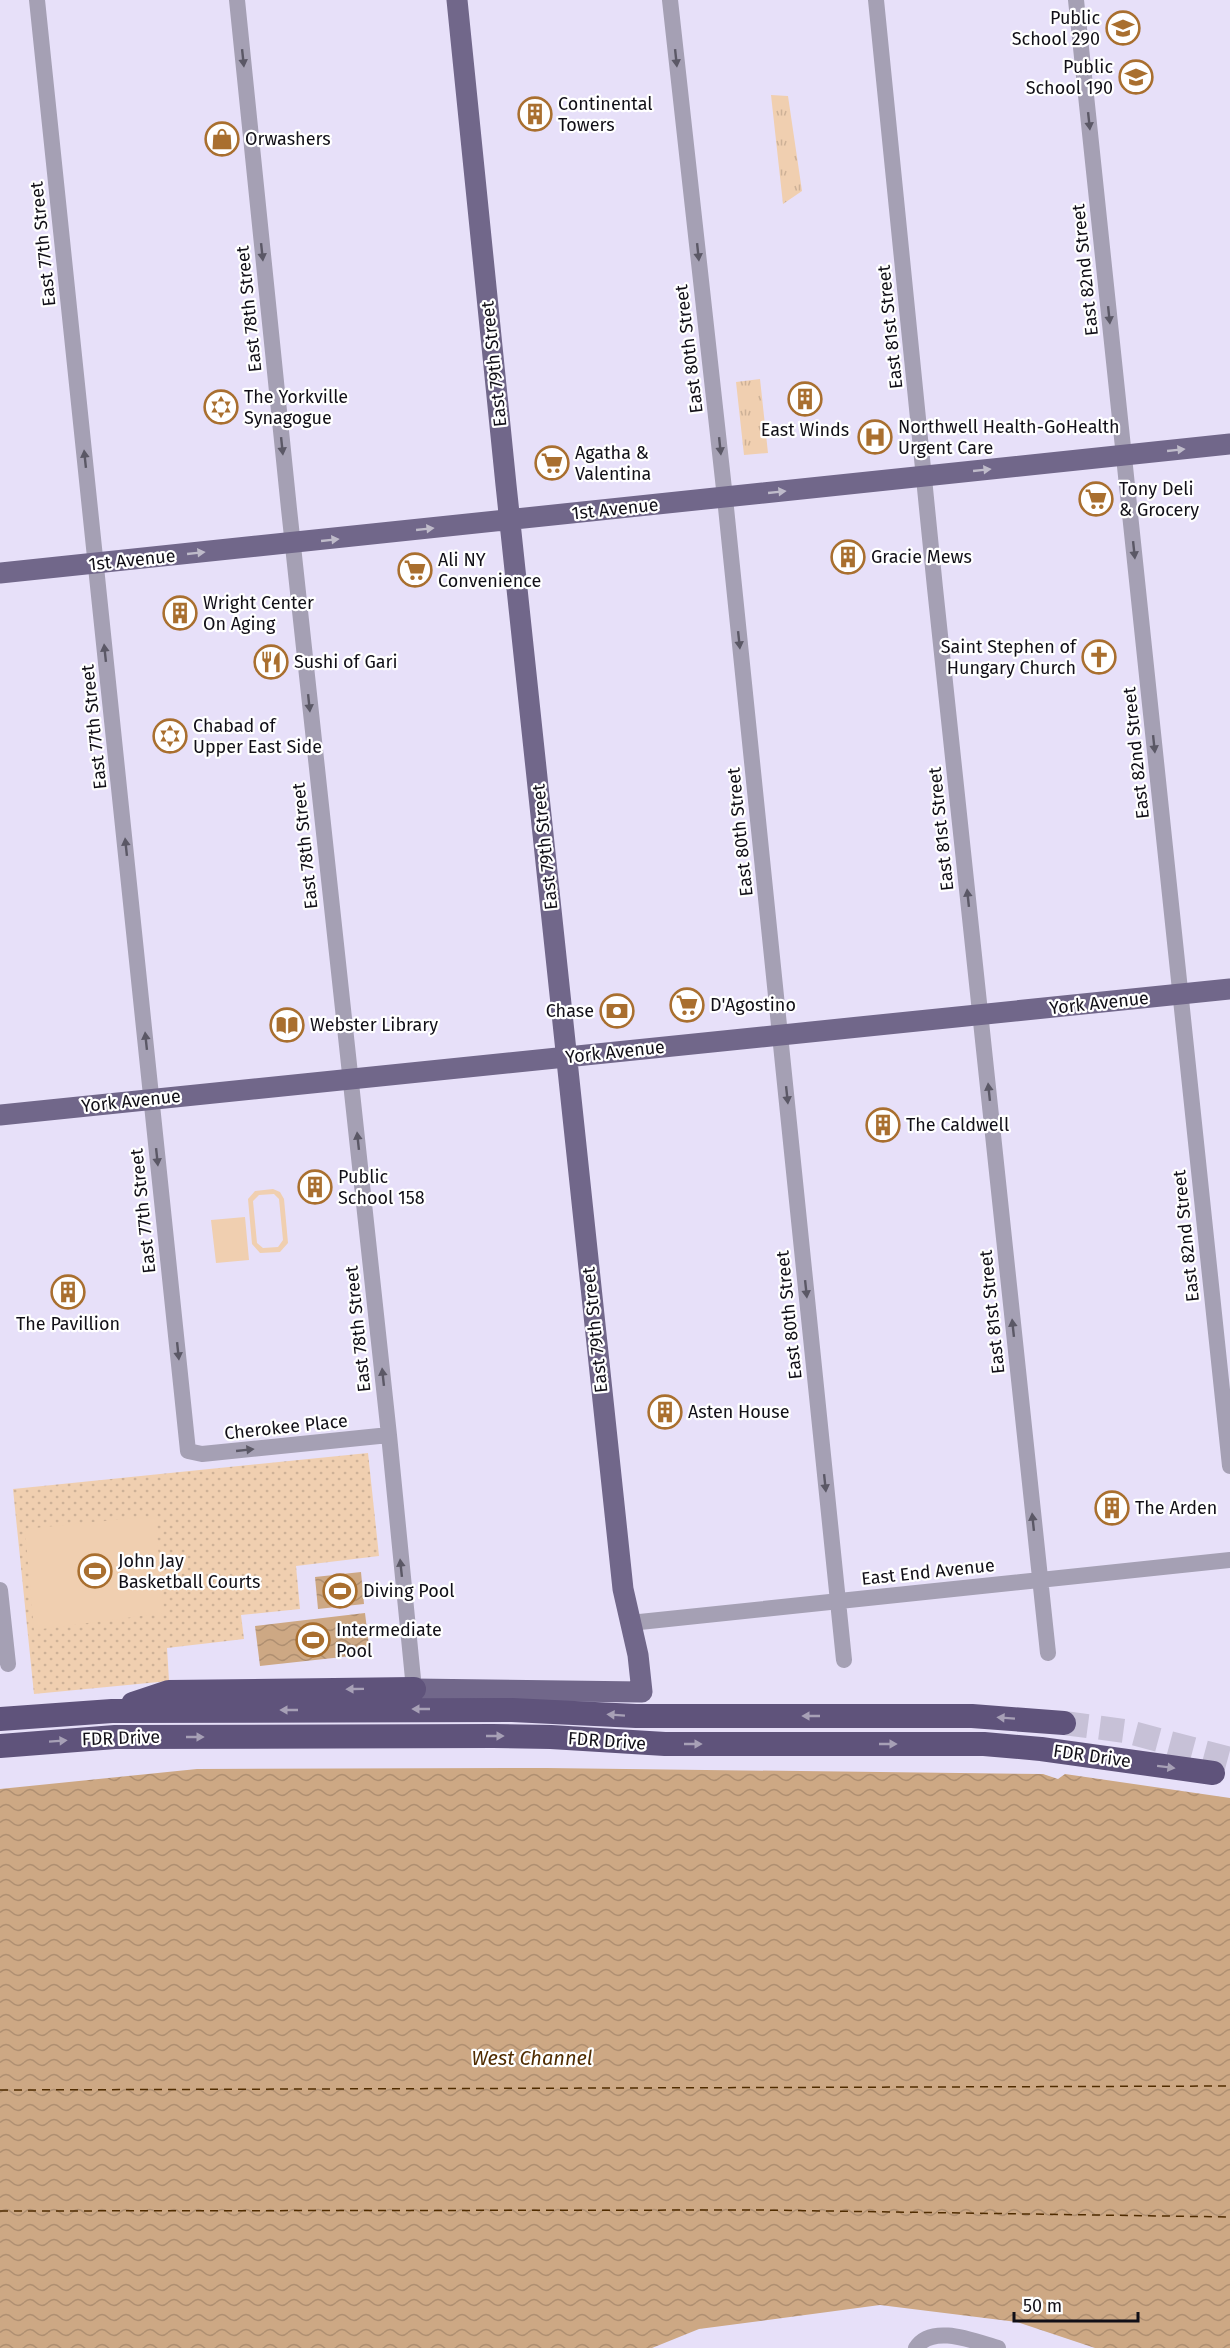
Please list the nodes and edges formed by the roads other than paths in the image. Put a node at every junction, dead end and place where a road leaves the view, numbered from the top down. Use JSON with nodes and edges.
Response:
{"nodes":[{"id":1,"x":37,"y":0,"type":"edge"},
{"id":2,"x":237,"y":0,"type":"edge"},
{"id":3,"x":457,"y":0,"type":"edge"},
{"id":4,"x":670,"y":0,"type":"edge"},
{"id":5,"x":876,"y":0,"type":"edge"},
{"id":6,"x":1076,"y":0,"type":"edge"},
{"id":7,"x":1230,"y":444,"type":"edge"},
{"id":8,"x":1124,"y":455,"type":"junction"},
{"id":9,"x":924,"y":476,"type":"junction"},
{"id":10,"x":725,"y":498,"type":"junction"},
{"id":11,"x":510,"y":520,"type":"junction"},
{"id":12,"x":293,"y":543,"type":"junction"},
{"id":13,"x":96,"y":564,"type":"junction"},
{"id":14,"x":0,"y":573,"type":"edge"},
{"id":15,"x":1230,"y":989,"type":"edge"},
{"id":16,"x":1181,"y":994,"type":"junction"},
{"id":17,"x":980,"y":1016,"type":"junction"},
{"id":18,"x":781,"y":1036,"type":"junction"},
{"id":19,"x":566,"y":1057,"type":"junction"},
{"id":20,"x":351,"y":1079,"type":"junction"},
{"id":21,"x":152,"y":1099,"type":"junction"},
{"id":22,"x":0,"y":1115,"type":"edge"},
{"id":23,"x":389,"y":1435,"type":"junction"},
{"id":24,"x":188,"y":1450,"type":"joint"},
{"id":25,"x":1230,"y":1466,"type":"edge"},
{"id":26,"x":1230,"y":1560,"type":"edge"},
{"id":27,"x":1040,"y":1580,"type":"junction"},
{"id":28,"x":0,"y":1590,"type":"edge"},
{"id":29,"x":836,"y":1601,"type":"junction"},
{"id":30,"x":630,"y":1623,"type":"junction"},
{"id":31,"x":1048,"y":1653,"type":"dead end"},
{"id":32,"x":844,"y":1660,"type":"dead end"},
{"id":33,"x":8,"y":1664,"type":"dead end"},
{"id":34,"x":414,"y":1689,"type":"junction"},
{"id":35,"x":112,"y":1711,"type":"junction"},
{"id":36,"x":0,"y":1719,"type":"edge"},
{"id":37,"x":1064,"y":1724,"type":"tunnel mouth"},
{"id":38,"x":0,"y":1746,"type":"edge"},
{"id":39,"x":1213,"y":1773,"type":"dead end"},
{"id":40,"x":920,"y":2344,"type":"edge"},
{"id":41,"x":998,"y":2348,"type":"edge"}],
"edges":[{"from":13,"to":1,"type":"street","name":"East 77th Street","one_way":true},
{"from":2,"to":12,"type":"street","name":"East 78th Street","one_way":true},
{"from":3,"to":11,"type":"main road","name":"East 79th Street"},
{"from":4,"to":10,"type":"street","name":"East 80th Street","one_way":true},
{"from":5,"to":9,"type":"street","name":"East 81st Street"},
{"from":6,"to":8,"type":"street","name":"East 82nd Street","one_way":true},
{"from":8,"to":7,"type":"main road","name":"1st Avenue","one_way":true},
{"from":9,"to":8,"type":"main road","name":"1st Avenue","one_way":true},
{"from":8,"to":16,"type":"street","name":"East 82nd Street","one_way":true},
{"from":10,"to":9,"type":"main road","name":"1st Avenue","one_way":true},
{"from":17,"to":9,"type":"street","name":"East 81st Street","one_way":true},
{"from":10,"to":11,"type":"main road","name":"1st Avenue"},
{"from":10,"to":18,"type":"street","name":"East 80th Street","one_way":true},
{"from":12,"to":11,"type":"main road","name":"1st Avenue","one_way":true},
{"from":11,"to":19,"type":"main road","name":"East 79th Street"},
{"from":13,"to":12,"type":"main road","name":"1st Avenue","one_way":true},
{"from":12,"to":20,"type":"street","name":"East 78th Street","one_way":true},
{"from":13,"to":14,"type":"main road","name":"1st Avenue"},
{"from":21,"to":13,"type":"street","name":"East 77th Street","one_way":true},
{"from":15,"to":16,"type":"main road","name":"York Avenue"},
{"from":16,"to":17,"type":"main road","name":"York Avenue"},
{"from":16,"to":25,"type":"street","name":"East 82nd Street"},
{"from":17,"to":18,"type":"main road","name":"York Avenue"},
{"from":27,"to":17,"type":"street","name":"East 81st Street","one_way":true},
{"from":18,"to":19,"type":"main road","name":"York Avenue"},
{"from":18,"to":29,"type":"street","name":"East 80th Street","one_way":true},
{"from":19,"to":20,"type":"main road","name":"York Avenue"},
{"from":19,"to":30,"type":"main road","name":"East 79th Street"},
{"from":20,"to":21,"type":"main road","name":"York Avenue"},
{"from":23,"to":20,"type":"street","name":"East 78th Street","one_way":true},
{"from":21,"to":22,"type":"main road","name":"York Avenue"},
{"from":21,"to":24,"type":"street","name":"East 77th Street","one_way":true},
{"from":24,"to":23,"type":"street","name":"Cherokee Place","one_way":true},
{"from":34,"to":23,"type":"street","name":"East 78th Street","one_way":true},
{"from":26,"to":27,"type":"street","name":"East End Avenue"},
{"from":27,"to":29,"type":"street","name":"East End Avenue"},
{"from":27,"to":31,"type":"street","name":"East 81st Street"},
{"from":28,"to":33,"type":"street"},
{"from":29,"to":30,"type":"street","name":"East End Avenue"},
{"from":29,"to":32,"type":"street","name":"East 80th Street"},
{"from":30,"to":34,"type":"main road","name":"East 79th Street"},
{"from":34,"to":35,"type":"highway","one_way":true},
{"from":35,"to":36,"type":"highway","name":"FDR Drive"},
{"from":37,"to":35,"type":"highway","name":"FDR Drive","one_way":true},
{"from":38,"to":39,"type":"highway","name":"FDR Drive","one_way":true},
{"from":40,"to":41,"type":"street"}]}
